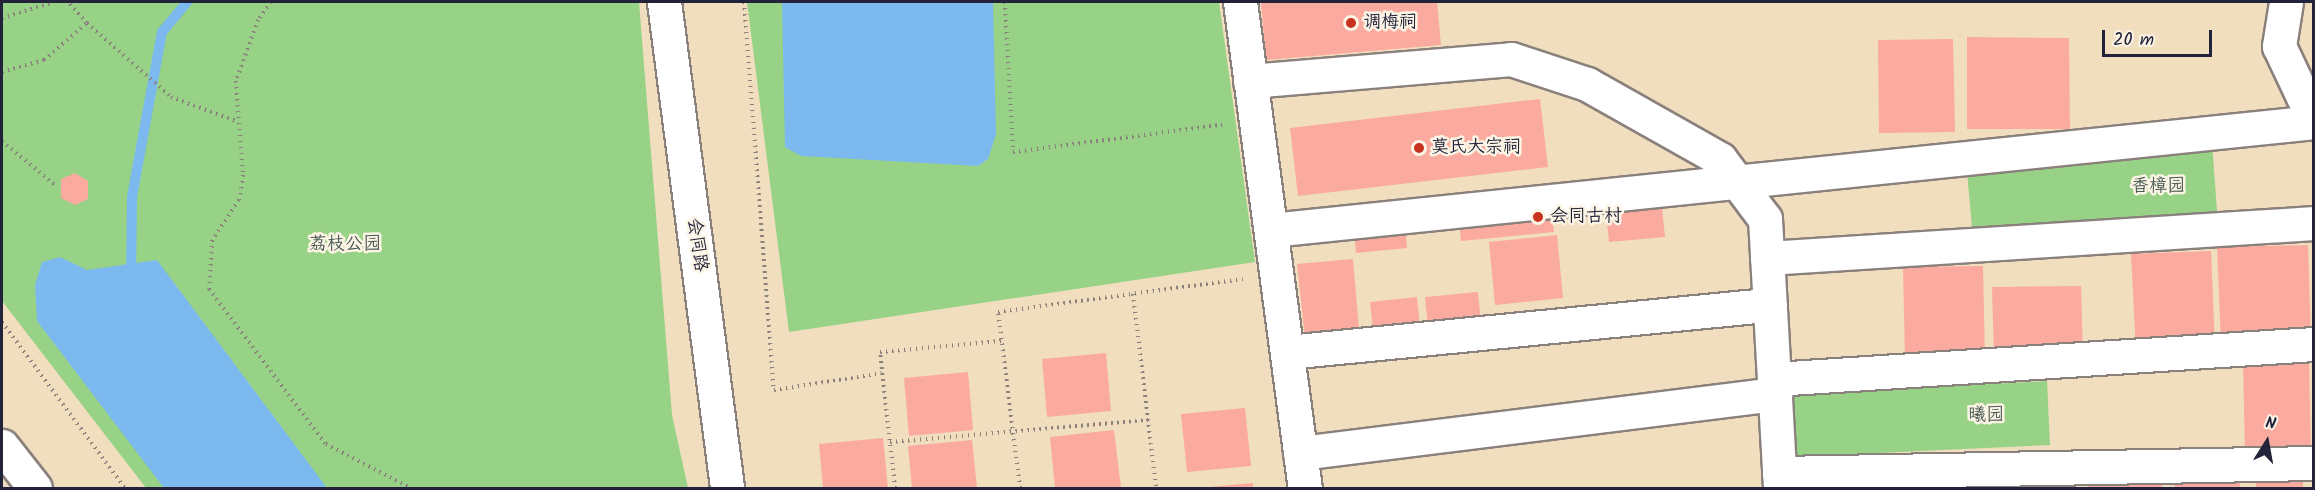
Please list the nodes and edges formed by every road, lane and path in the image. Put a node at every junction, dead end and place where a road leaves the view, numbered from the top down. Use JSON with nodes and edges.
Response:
{"nodes":[{"id":1,"x":54,"y":2,"type":"edge"},
{"id":2,"x":68,"y":2,"type":"edge"},
{"id":3,"x":271,"y":2,"type":"edge"},
{"id":4,"x":663,"y":2,"type":"edge"},
{"id":5,"x":744,"y":2,"type":"edge"},
{"id":6,"x":1005,"y":2,"type":"edge"},
{"id":7,"x":1240,"y":2,"type":"edge"},
{"id":8,"x":2286,"y":2,"type":"edge"},
{"id":9,"x":2,"y":18,"type":"edge"},
{"id":10,"x":87,"y":23,"type":"junction"},
{"id":11,"x":2,"y":72,"type":"edge"},
{"id":12,"x":1250,"y":81,"type":"junction"},
{"id":13,"x":1256,"y":121,"type":"junction"},
{"id":14,"x":2313,"y":121,"type":"edge"},
{"id":15,"x":239,"y":122,"type":"junction"},
{"id":16,"x":2,"y":141,"type":"edge"},
{"id":17,"x":1734,"y":178,"type":"junction"},
{"id":18,"x":56,"y":186,"type":"dead end"},
{"id":19,"x":2313,"y":223,"type":"edge"},
{"id":20,"x":1271,"y":230,"type":"junction"},
{"id":21,"x":1767,"y":258,"type":"junction"},
{"id":22,"x":1276,"y":274,"type":"junction"},
{"id":23,"x":1134,"y":294,"type":"junction"},
{"id":24,"x":1770,"y":305,"type":"junction"},
{"id":25,"x":2,"y":322,"type":"edge"},
{"id":26,"x":1002,"y":341,"type":"junction"},
{"id":27,"x":2313,"y":344,"type":"edge"},
{"id":28,"x":1287,"y":352,"type":"junction"},
{"id":29,"x":882,"y":373,"type":"junction"},
{"id":30,"x":1774,"y":386,"type":"junction"},
{"id":31,"x":1148,"y":420,"type":"junction"},
{"id":32,"x":1013,"y":432,"type":"junction"},
{"id":33,"x":890,"y":442,"type":"junction"},
{"id":34,"x":2,"y":446,"type":"edge"},
{"id":35,"x":1300,"y":453,"type":"junction"},
{"id":36,"x":2313,"y":463,"type":"edge"},
{"id":37,"x":1780,"y":481,"type":"edge"},
{"id":38,"x":35,"y":489,"type":"edge"},
{"id":39,"x":125,"y":489,"type":"edge"},
{"id":40,"x":411,"y":489,"type":"edge"},
{"id":41,"x":727,"y":489,"type":"edge"},
{"id":42,"x":895,"y":489,"type":"edge"},
{"id":43,"x":1020,"y":489,"type":"edge"},
{"id":44,"x":1156,"y":489,"type":"edge"},
{"id":45,"x":1305,"y":489,"type":"edge"}],
"edges":[{"from":1,"to":9,"type":"path"},
{"from":2,"to":10,"type":"path"},
{"from":3,"to":15,"type":"path"},
{"from":4,"to":41,"type":"street","name":"会同路"},
{"from":5,"to":29,"type":"path"},
{"from":6,"to":13,"type":"path"},
{"from":7,"to":12,"type":"street"},
{"from":8,"to":14,"type":"street"},
{"from":10,"to":11,"type":"path"},
{"from":10,"to":15,"type":"path"},
{"from":12,"to":13,"type":"street"},
{"from":12,"to":17,"type":"street"},
{"from":13,"to":20,"type":"street"},
{"from":14,"to":17,"type":"street"},
{"from":15,"to":40,"type":"path"},
{"from":16,"to":18,"type":"path"},
{"from":17,"to":20,"type":"street"},
{"from":17,"to":21,"type":"street"},
{"from":19,"to":21,"type":"street"},
{"from":20,"to":22,"type":"street"},
{"from":21,"to":24,"type":"street"},
{"from":22,"to":23,"type":"path"},
{"from":22,"to":28,"type":"street"},
{"from":23,"to":26,"type":"path"},
{"from":23,"to":31,"type":"path"},
{"from":24,"to":28,"type":"street"},
{"from":24,"to":30,"type":"street"},
{"from":25,"to":39,"type":"path"},
{"from":26,"to":29,"type":"path"},
{"from":26,"to":32,"type":"path"},
{"from":27,"to":30,"type":"street"},
{"from":28,"to":35,"type":"street"},
{"from":29,"to":33,"type":"path"},
{"from":30,"to":35,"type":"street"},
{"from":30,"to":37,"type":"street"},
{"from":31,"to":32,"type":"path"},
{"from":31,"to":44,"type":"path"},
{"from":32,"to":33,"type":"path"},
{"from":32,"to":43,"type":"path"},
{"from":33,"to":42,"type":"path"},
{"from":34,"to":38,"type":"street"},
{"from":35,"to":45,"type":"street"},
{"from":36,"to":37,"type":"street"}]}
